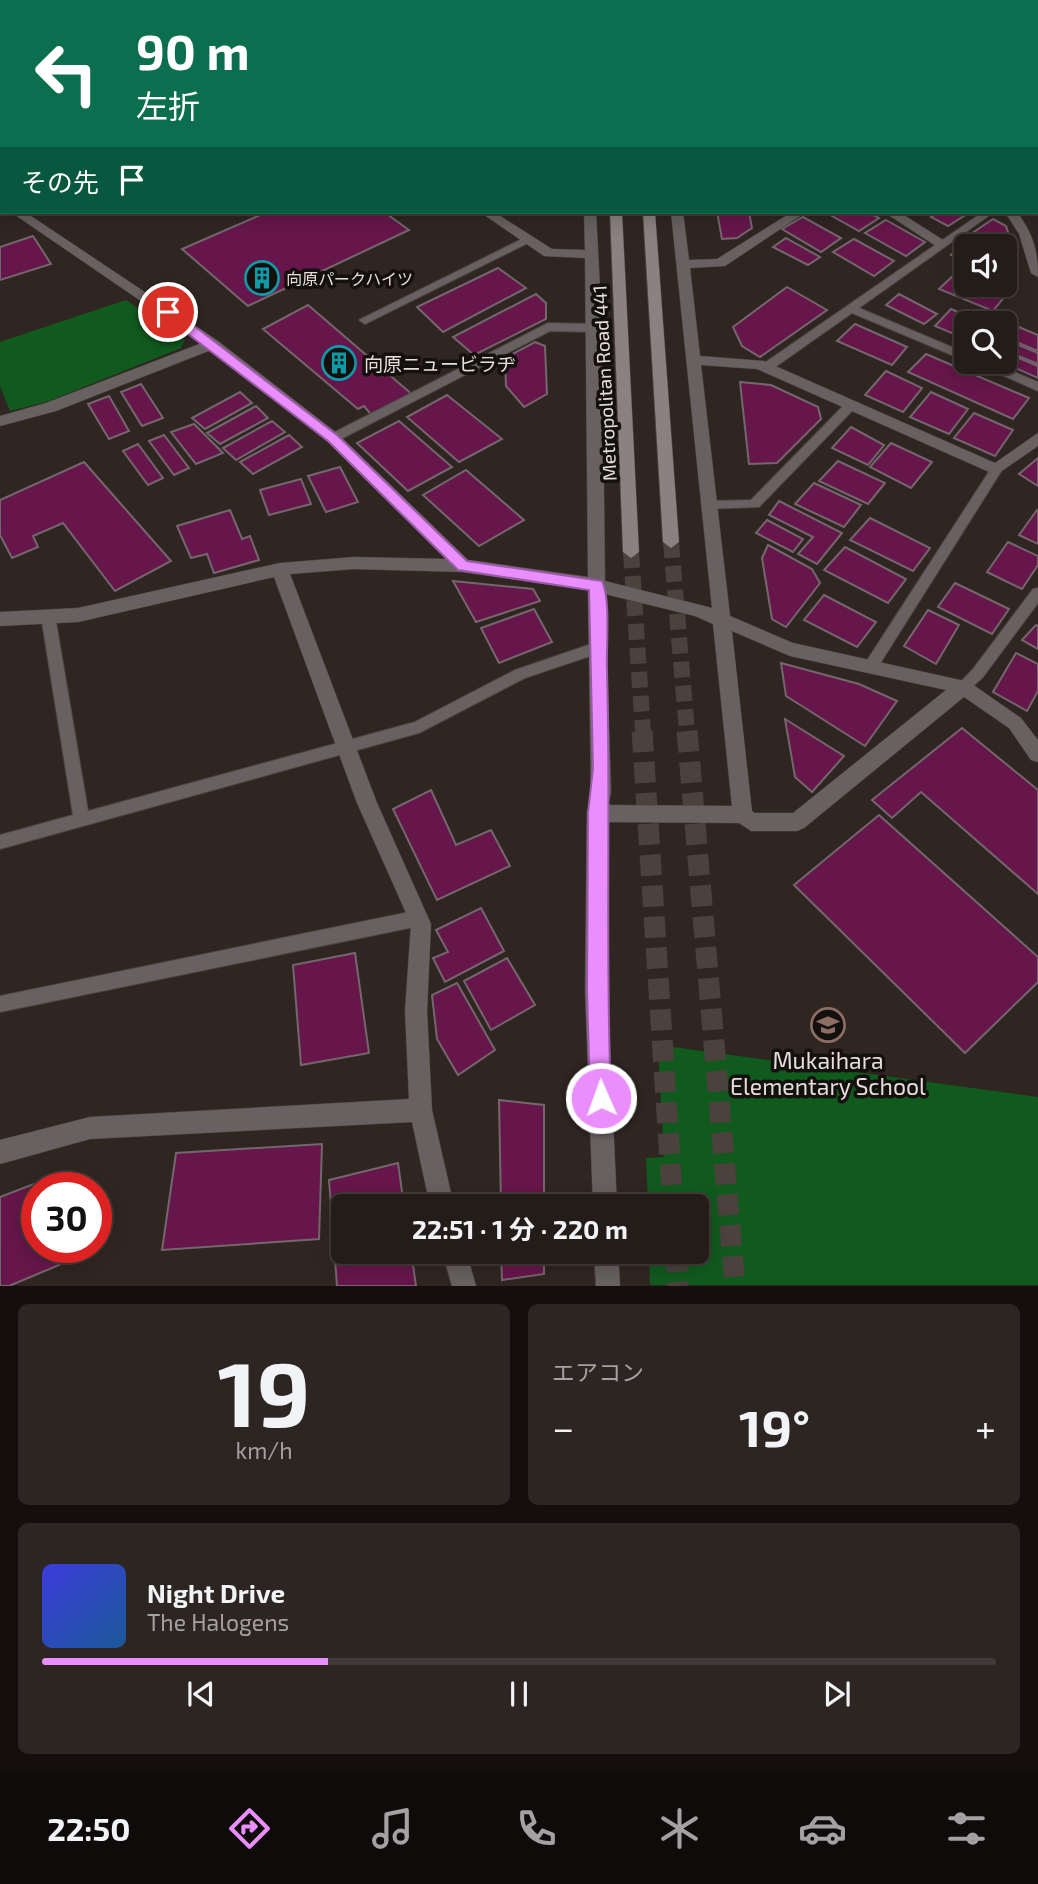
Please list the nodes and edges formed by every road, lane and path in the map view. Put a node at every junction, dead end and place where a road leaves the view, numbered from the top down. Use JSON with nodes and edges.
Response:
{"nodes":[{"id":1,"x":20,"y":214,"type":"edge"},
{"id":2,"x":489,"y":214,"type":"edge"},
{"id":3,"x":590,"y":214,"type":"edge"},
{"id":4,"x":616,"y":214,"type":"edge"},
{"id":5,"x":649,"y":214,"type":"edge"},
{"id":6,"x":677,"y":214,"type":"edge"},
{"id":7,"x":797,"y":214,"type":"edge"},
{"id":8,"x":893,"y":214,"type":"edge"},
{"id":9,"x":986,"y":214,"type":"edge"},
{"id":10,"x":1013,"y":214,"type":"edge"},
{"id":11,"x":1032,"y":234,"type":"edge"},
{"id":12,"x":526,"y":240,"type":"junction"},
{"id":13,"x":941,"y":243,"type":"junction"},
{"id":14,"x":592,"y":254,"type":"junction"},
{"id":15,"x":682,"y":264,"type":"junction"},
{"id":16,"x":1038,"y":274,"type":"edge"},
{"id":17,"x":849,"y":309,"type":"junction"},
{"id":18,"x":365,"y":320,"type":"dead end"},
{"id":19,"x":596,"y":328,"type":"junction"},
{"id":20,"x":213,"y":344,"type":"junction"},
{"id":21,"x":954,"y":352,"type":"edge"},
{"id":22,"x":692,"y":360,"type":"junction"},
{"id":23,"x":767,"y":367,"type":"junction"},
{"id":24,"x":1007,"y":374,"type":"edge"},
{"id":25,"x":1038,"y":387,"type":"edge"},
{"id":26,"x":851,"y":405,"type":"junction"},
{"id":27,"x":0,"y":421,"type":"edge"},
{"id":28,"x":332,"y":438,"type":"junction"},
{"id":29,"x":1038,"y":438,"type":"edge"},
{"id":30,"x":996,"y":470,"type":"junction"},
{"id":31,"x":708,"y":506,"type":"junction"},
{"id":32,"x":671,"y":542,"type":"tunnel mouth"},
{"id":33,"x":631,"y":552,"type":"tunnel mouth"},
{"id":34,"x":463,"y":566,"type":"junction"},
{"id":35,"x":281,"y":569,"type":"junction"},
{"id":36,"x":596,"y":585,"type":"junction"},
{"id":37,"x":1038,"y":593,"type":"edge"},
{"id":38,"x":48,"y":616,"type":"junction"},
{"id":39,"x":0,"y":618,"type":"edge"},
{"id":40,"x":721,"y":621,"type":"junction"},
{"id":41,"x":600,"y":647,"type":"junction"},
{"id":42,"x":871,"y":666,"type":"junction"},
{"id":43,"x":963,"y":687,"type":"junction"},
{"id":44,"x":345,"y":747,"type":"junction"},
{"id":45,"x":1038,"y":754,"type":"edge"},
{"id":46,"x":597,"y":813,"type":"junction"},
{"id":47,"x":743,"y":815,"type":"junction"},
{"id":48,"x":82,"y":820,"type":"junction"},
{"id":49,"x":0,"y":842,"type":"edge"},
{"id":50,"x":419,"y":918,"type":"junction"},
{"id":51,"x":0,"y":1004,"type":"edge"},
{"id":52,"x":421,"y":1110,"type":"junction"},
{"id":53,"x":0,"y":1152,"type":"edge"},
{"id":54,"x":439,"y":1194,"type":"edge"},
{"id":55,"x":604,"y":1194,"type":"edge"},
{"id":56,"x":458,"y":1264,"type":"edge"},
{"id":57,"x":607,"y":1264,"type":"edge"},
{"id":58,"x":464,"y":1286,"type":"edge"},
{"id":59,"x":608,"y":1286,"type":"edge"}],
"edges":[{"from":1,"to":20,"type":"street"},
{"from":2,"to":12,"type":"street"},
{"from":3,"to":14,"type":"street"},
{"from":4,"to":33,"type":"main road","name":"Metropolitan Road 441"},
{"from":5,"to":32,"type":"main road"},
{"from":6,"to":15,"type":"street"},
{"from":7,"to":15,"type":"street"},
{"from":8,"to":13,"type":"street"},
{"from":9,"to":13,"type":"lane"},
{"from":10,"to":11,"type":"street"},
{"from":11,"to":16,"type":"street"},
{"from":12,"to":14,"type":"street"},
{"from":12,"to":18,"type":"lane"},
{"from":13,"to":17,"type":"lane"},
{"from":14,"to":19,"type":"street"},
{"from":15,"to":22,"type":"street"},
{"from":17,"to":21,"type":"lane"},
{"from":17,"to":23,"type":"lane"},
{"from":19,"to":28,"type":"lane"},
{"from":19,"to":36,"type":"street"},
{"from":20,"to":27,"type":"street"},
{"from":20,"to":28,"type":"street"},
{"from":22,"to":23,"type":"street"},
{"from":22,"to":31,"type":"street"},
{"from":23,"to":26,"type":"street"},
{"from":24,"to":25,"type":"lane"},
{"from":26,"to":30,"type":"street"},
{"from":26,"to":31,"type":"lane"},
{"from":28,"to":34,"type":"street"},
{"from":29,"to":30,"type":"street"},
{"from":30,"to":42,"type":"lane"},
{"from":31,"to":40,"type":"street"},
{"from":34,"to":35,"type":"street"},
{"from":34,"to":36,"type":"street"},
{"from":35,"to":38,"type":"street"},
{"from":35,"to":44,"type":"street"},
{"from":36,"to":40,"type":"street"},
{"from":36,"to":41,"type":"street"},
{"from":37,"to":43,"type":"lane"},
{"from":38,"to":39,"type":"street"},
{"from":38,"to":48,"type":"lane"},
{"from":40,"to":42,"type":"street"},
{"from":40,"to":47,"type":"street"},
{"from":41,"to":44,"type":"lane"},
{"from":41,"to":46,"type":"street"},
{"from":42,"to":43,"type":"street"},
{"from":43,"to":45,"type":"street"},
{"from":43,"to":47,"type":"street"},
{"from":44,"to":48,"type":"lane"},
{"from":44,"to":50,"type":"street"},
{"from":46,"to":47,"type":"street"},
{"from":46,"to":55,"type":"street"},
{"from":48,"to":49,"type":"lane"},
{"from":50,"to":51,"type":"lane"},
{"from":50,"to":52,"type":"street"},
{"from":52,"to":53,"type":"street"},
{"from":52,"to":54,"type":"street"},
{"from":56,"to":58,"type":"street"},
{"from":57,"to":59,"type":"street"}]}
